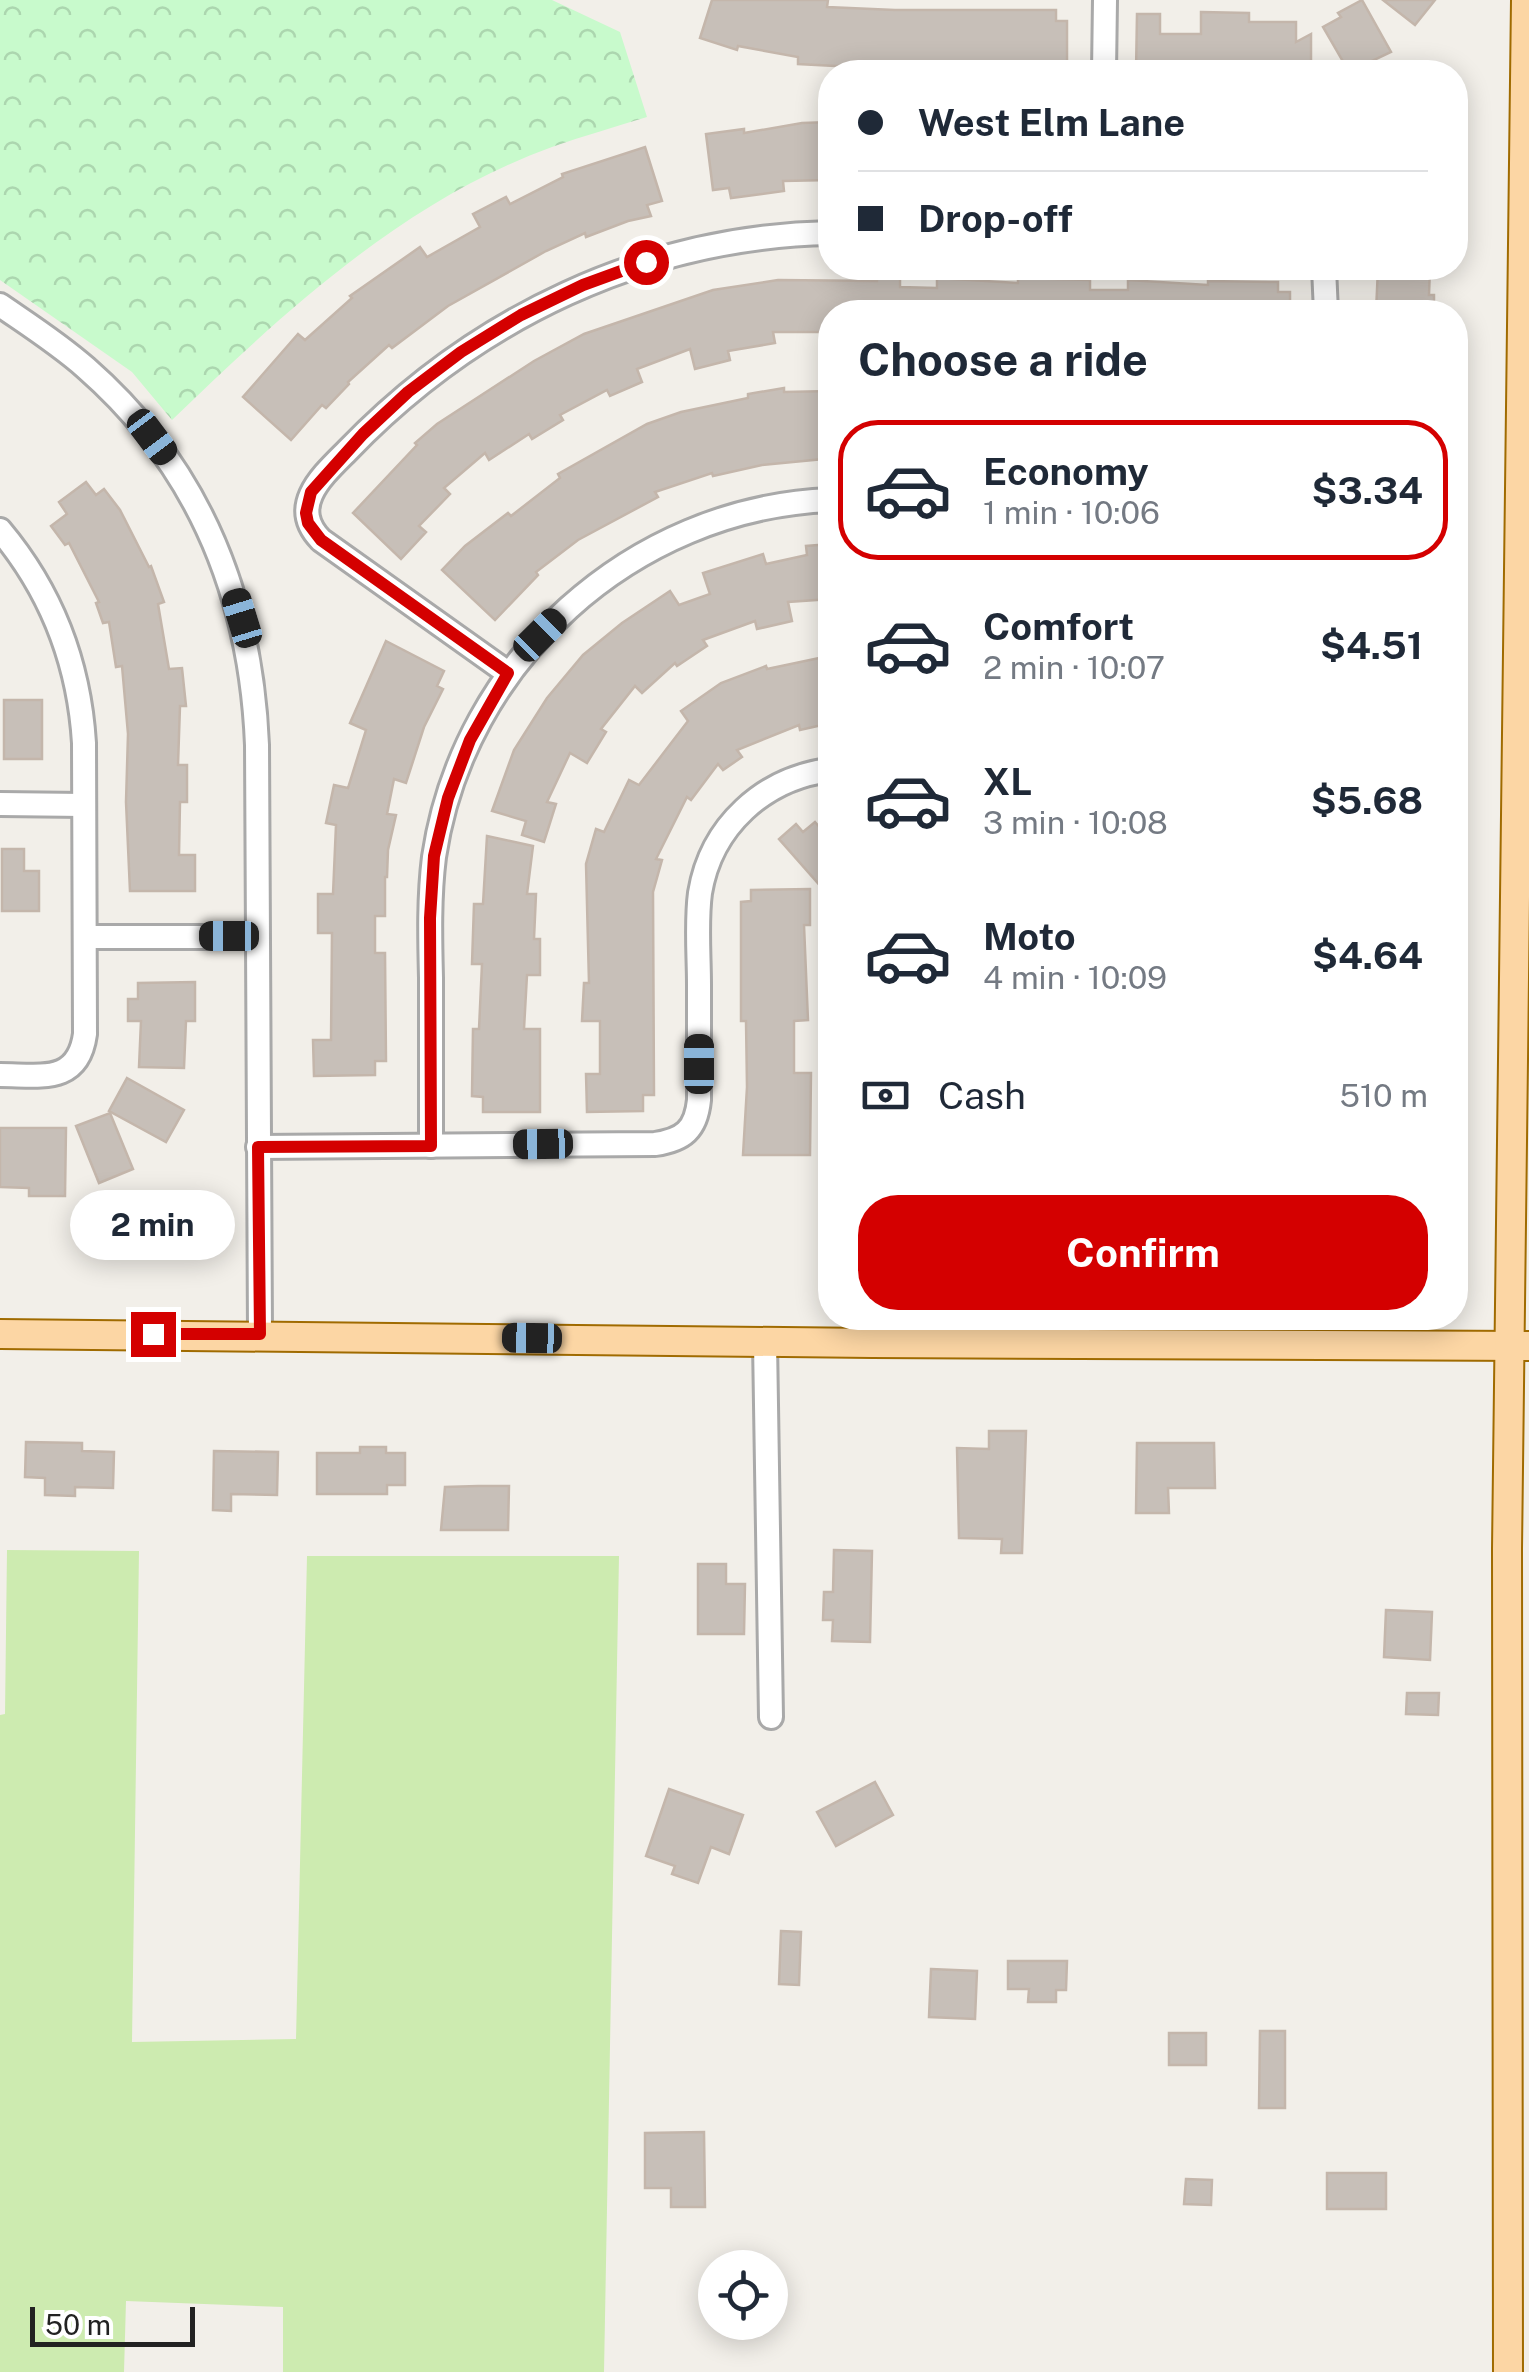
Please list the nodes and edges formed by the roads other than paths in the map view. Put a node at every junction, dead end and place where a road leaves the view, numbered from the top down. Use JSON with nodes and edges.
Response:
{"nodes":[{"id":1,"x":1105,"y":0,"type":"edge"},
{"id":2,"x":1526,"y":0,"type":"edge"},
{"id":3,"x":1104,"y":60,"type":"edge"},
{"id":4,"x":818,"y":233,"type":"edge"},
{"id":5,"x":0,"y":305,"type":"edge"},
{"id":6,"x":1525,"y":426,"type":"edge"},
{"id":7,"x":818,"y":501,"type":"edge"},
{"id":8,"x":0,"y":530,"type":"edge"},
{"id":9,"x":508,"y":673,"type":"junction"},
{"id":10,"x":818,"y":773,"type":"edge"},
{"id":11,"x":0,"y":804,"type":"edge"},
{"id":12,"x":84,"y":805,"type":"junction"},
{"id":13,"x":84,"y":936,"type":"junction"},
{"id":14,"x":258,"y":937,"type":"junction"},
{"id":15,"x":0,"y":1075,"type":"edge"},
{"id":16,"x":431,"y":1146,"type":"junction"},
{"id":17,"x":258,"y":1147,"type":"junction"},
{"id":18,"x":0,"y":1334,"type":"edge"},
{"id":19,"x":260,"y":1334,"type":"junction"},
{"id":20,"x":765,"y":1342,"type":"junction"},
{"id":21,"x":1519,"y":1346,"type":"edge"},
{"id":22,"x":771,"y":1717,"type":"dead end"},
{"id":23,"x":1508,"y":2372,"type":"edge"},
{"id":24,"x":1529,"y":2372,"type":"edge"}],
"edges":[{"from":1,"to":3,"type":"street"},
{"from":2,"to":6,"type":"main road"},
{"from":4,"to":9,"type":"street"},
{"from":5,"to":14,"type":"street"},
{"from":6,"to":21,"type":"main road"},
{"from":7,"to":9,"type":"street"},
{"from":8,"to":12,"type":"street"},
{"from":9,"to":16,"type":"street"},
{"from":10,"to":16,"type":"street"},
{"from":11,"to":12,"type":"street"},
{"from":12,"to":13,"type":"street"},
{"from":13,"to":14,"type":"street"},
{"from":13,"to":15,"type":"street"},
{"from":14,"to":17,"type":"street"},
{"from":16,"to":17,"type":"street"},
{"from":17,"to":19,"type":"street"},
{"from":18,"to":19,"type":"main road"},
{"from":19,"to":20,"type":"main road"},
{"from":20,"to":21,"type":"main road"},
{"from":20,"to":22,"type":"street"},
{"from":21,"to":23,"type":"main road"},
{"from":23,"to":24,"type":"street"}]}
